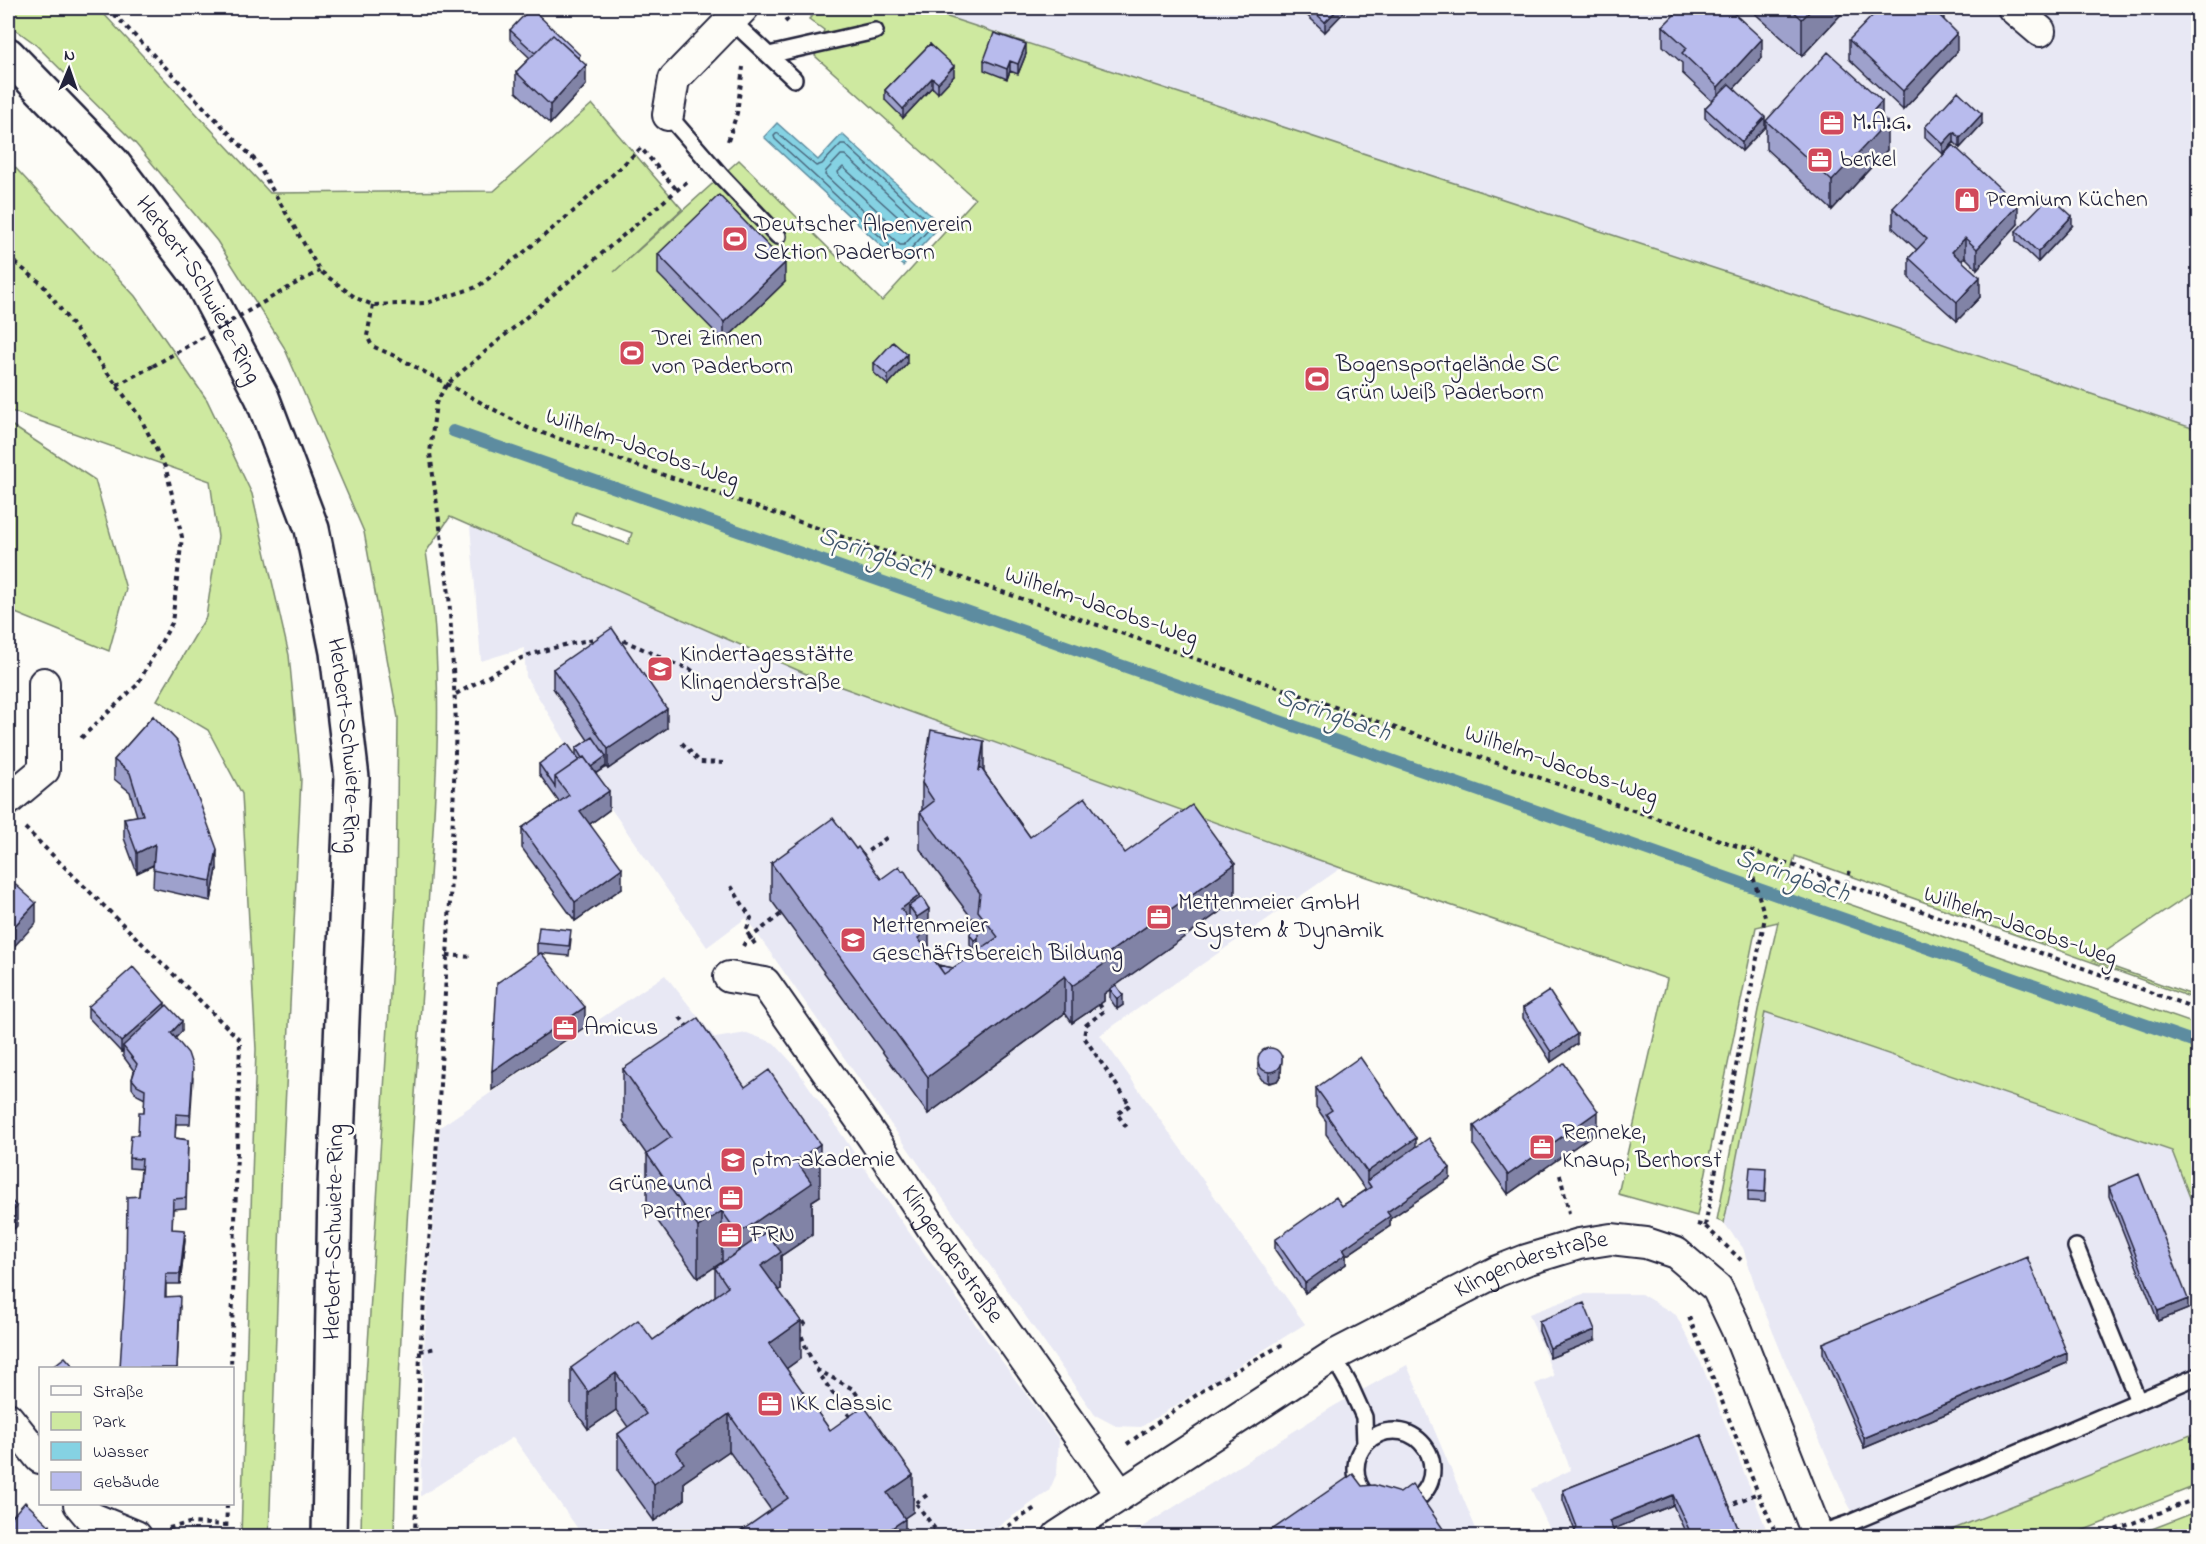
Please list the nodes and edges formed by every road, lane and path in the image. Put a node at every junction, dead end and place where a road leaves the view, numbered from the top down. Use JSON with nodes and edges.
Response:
{"nodes":[{"id":1,"x":108,"y":8,"type":"edge"},
{"id":2,"x":2013,"y":8,"type":"edge"},
{"id":3,"x":737,"y":14,"type":"edge"},
{"id":4,"x":875,"y":31,"type":"dead end"},
{"id":5,"x":2040,"y":31,"type":"dead end"},
{"id":6,"x":765,"y":51,"type":"junction"},
{"id":7,"x":8,"y":55,"type":"edge"},
{"id":8,"x":794,"y":79,"type":"dead end"},
{"id":9,"x":668,"y":115,"type":"joint"},
{"id":10,"x":710,"y":162,"type":"junction"},
{"id":11,"x":677,"y":190,"type":"junction"},
{"id":12,"x":778,"y":236,"type":"dead end"},
{"id":13,"x":8,"y":257,"type":"edge"},
{"id":14,"x":320,"y":271,"type":"junction"},
{"id":15,"x":373,"y":305,"type":"junction"},
{"id":16,"x":447,"y":384,"type":"junction"},
{"id":17,"x":117,"y":385,"type":"junction"},
{"id":18,"x":613,"y":636,"type":"edge"},
{"id":19,"x":603,"y":638,"type":"edge"},
{"id":20,"x":706,"y":681,"type":"dead end"},
{"id":21,"x":44,"y":683,"type":"dead end"},
{"id":22,"x":456,"y":694,"type":"junction"},
{"id":23,"x":682,"y":742,"type":"dead end"},
{"id":24,"x":723,"y":763,"type":"dead end"},
{"id":25,"x":45,"y":770,"type":"junction"},
{"id":26,"x":15,"y":813,"type":"edge"},
{"id":27,"x":889,"y":836,"type":"dead end"},
{"id":28,"x":1744,"y":849,"type":"junction"},
{"id":29,"x":852,"y":862,"type":"edge"},
{"id":30,"x":1851,"y":867,"type":"dead end"},
{"id":31,"x":1846,"y":884,"type":"junction"},
{"id":32,"x":731,"y":886,"type":"dead end"},
{"id":33,"x":781,"y":914,"type":"edge"},
{"id":34,"x":746,"y":931,"type":"dead end"},
{"id":35,"x":447,"y":955,"type":"junction"},
{"id":36,"x":472,"y":957,"type":"dead end"},
{"id":37,"x":729,"y":977,"type":"joint"},
{"id":38,"x":1099,"y":1004,"type":"edge"},
{"id":39,"x":2199,"y":1009,"type":"edge"},
{"id":40,"x":680,"y":1017,"type":"dead end"},
{"id":41,"x":693,"y":1035,"type":"edge"},
{"id":42,"x":1128,"y":1129,"type":"dead end"},
{"id":43,"x":1560,"y":1175,"type":"dead end"},
{"id":44,"x":1580,"y":1212,"type":"dead end"},
{"id":45,"x":1570,"y":1213,"type":"junction"},
{"id":46,"x":1559,"y":1217,"type":"dead end"},
{"id":47,"x":1695,"y":1224,"type":"dead end"},
{"id":48,"x":1705,"y":1226,"type":"junction"},
{"id":49,"x":2076,"y":1247,"type":"dead end"},
{"id":50,"x":1744,"y":1268,"type":"dead end"},
{"id":51,"x":1687,"y":1311,"type":"dead end"},
{"id":52,"x":806,"y":1322,"type":"dead end"},
{"id":53,"x":1288,"y":1341,"type":"dead end"},
{"id":54,"x":436,"y":1348,"type":"dead end"},
{"id":55,"x":420,"y":1351,"type":"junction"},
{"id":56,"x":1333,"y":1356,"type":"junction"},
{"id":57,"x":231,"y":1367,"type":"edge"},
{"id":58,"x":814,"y":1368,"type":"junction"},
{"id":59,"x":2199,"y":1376,"type":"edge"},
{"id":60,"x":2138,"y":1401,"type":"junction"},
{"id":61,"x":864,"y":1416,"type":"edge"},
{"id":62,"x":8,"y":1418,"type":"edge"},
{"id":63,"x":856,"y":1425,"type":"edge"},
{"id":64,"x":1365,"y":1444,"type":"junction"},
{"id":65,"x":39,"y":1457,"type":"edge"},
{"id":66,"x":1098,"y":1464,"type":"junction"},
{"id":67,"x":1795,"y":1477,"type":"junction"},
{"id":68,"x":1758,"y":1493,"type":"junction"},
{"id":69,"x":909,"y":1494,"type":"edge"},
{"id":70,"x":1120,"y":1494,"type":"junction"},
{"id":71,"x":927,"y":1495,"type":"dead end"},
{"id":72,"x":2199,"y":1498,"type":"edge"},
{"id":73,"x":916,"y":1503,"type":"junction"},
{"id":74,"x":1041,"y":1503,"type":"dead end"},
{"id":75,"x":81,"y":1505,"type":"edge"},
{"id":76,"x":227,"y":1505,"type":"edge"},
{"id":77,"x":1726,"y":1507,"type":"edge"},
{"id":78,"x":189,"y":1523,"type":"dead end"},
{"id":79,"x":226,"y":1525,"type":"junction"},
{"id":80,"x":1818,"y":1535,"type":"edge"},
{"id":81,"x":135,"y":1536,"type":"edge"},
{"id":82,"x":226,"y":1536,"type":"edge"},
{"id":83,"x":329,"y":1536,"type":"edge"},
{"id":84,"x":415,"y":1536,"type":"edge"},
{"id":85,"x":940,"y":1536,"type":"edge"},
{"id":86,"x":993,"y":1536,"type":"edge"},
{"id":87,"x":1058,"y":1536,"type":"edge"},
{"id":88,"x":1778,"y":1536,"type":"edge"},
{"id":89,"x":2099,"y":1536,"type":"edge"}],
"edges":[{"from":1,"to":14,"type":"path"},
{"from":2,"to":5,"type":"street"},
{"from":3,"to":6,"type":"lane"},
{"from":3,"to":9,"type":"street"},
{"from":4,"to":6,"type":"lane"},
{"from":6,"to":8,"type":"lane"},
{"from":6,"to":10,"type":"path"},
{"from":7,"to":83,"type":"main road","name":"Herbert-Schwiete-Ring"},
{"from":9,"to":10,"type":"lane"},
{"from":10,"to":11,"type":"path"},
{"from":10,"to":12,"type":"lane"},
{"from":11,"to":15,"type":"path"},
{"from":11,"to":16,"type":"path"},
{"from":13,"to":17,"type":"path"},
{"from":14,"to":15,"type":"path"},
{"from":14,"to":17,"type":"path","bridge":true},
{"from":15,"to":16,"type":"path","name":"Wilhelm-Jacobs-Weg"},
{"from":16,"to":22,"type":"path"},
{"from":16,"to":28,"type":"path","name":"Wilhelm-Jacobs-Weg"},
{"from":17,"to":25,"type":"path"},
{"from":18,"to":20,"type":"path"},
{"from":19,"to":22,"type":"path"},
{"from":21,"to":25,"type":"street"},
{"from":22,"to":35,"type":"path"},
{"from":23,"to":24,"type":"path"},
{"from":25,"to":26,"type":"street"},
{"from":26,"to":57,"type":"path"},
{"from":27,"to":29,"type":"path"},
{"from":28,"to":31,"type":"path","name":"Wilhelm-Jacobs-Weg"},
{"from":28,"to":48,"type":"path"},
{"from":30,"to":31,"type":"path"},
{"from":31,"to":39,"type":"path","name":"Wilhelm-Jacobs-Weg"},
{"from":32,"to":34,"type":"path"},
{"from":33,"to":37,"type":"path"},
{"from":35,"to":36,"type":"path"},
{"from":35,"to":55,"type":"path"},
{"from":37,"to":66,"type":"street","name":"Klingenderstraße"},
{"from":38,"to":42,"type":"path"},
{"from":40,"to":41,"type":"path"},
{"from":43,"to":45,"type":"path"},
{"from":44,"to":45,"type":"path"},
{"from":45,"to":46,"type":"path"},
{"from":47,"to":48,"type":"path"},
{"from":48,"to":50,"type":"path"},
{"from":49,"to":60,"type":"lane"},
{"from":51,"to":68,"type":"path"},
{"from":52,"to":58,"type":"path"},
{"from":53,"to":66,"type":"path"},
{"from":54,"to":55,"type":"path"},
{"from":55,"to":84,"type":"path"},
{"from":56,"to":64,"type":"lane"},
{"from":56,"to":67,"type":"street","name":"Klingenderstraße"},
{"from":56,"to":70,"type":"street","name":"Klingenderstraße"},
{"from":58,"to":61,"type":"path"},
{"from":58,"to":63,"type":"path"},
{"from":59,"to":60,"type":"lane"},
{"from":60,"to":80,"type":"lane"},
{"from":62,"to":65,"type":"street"},
{"from":64,"to":64,"type":"lane"},
{"from":66,"to":70,"type":"street","name":"Klingenderstraße"},
{"from":67,"to":68,"type":"path"},
{"from":67,"to":80,"type":"street","name":"Klingenderstraße"},
{"from":68,"to":77,"type":"path"},
{"from":68,"to":88,"type":"path"},
{"from":69,"to":73,"type":"path"},
{"from":70,"to":87,"type":"street","name":"Klingenderstraße"},
{"from":71,"to":73,"type":"path"},
{"from":72,"to":89,"type":"path"},
{"from":73,"to":85,"type":"path"},
{"from":74,"to":86,"type":"path"},
{"from":75,"to":81,"type":"street"},
{"from":76,"to":79,"type":"path"},
{"from":78,"to":79,"type":"path"},
{"from":79,"to":82,"type":"path"}]}
